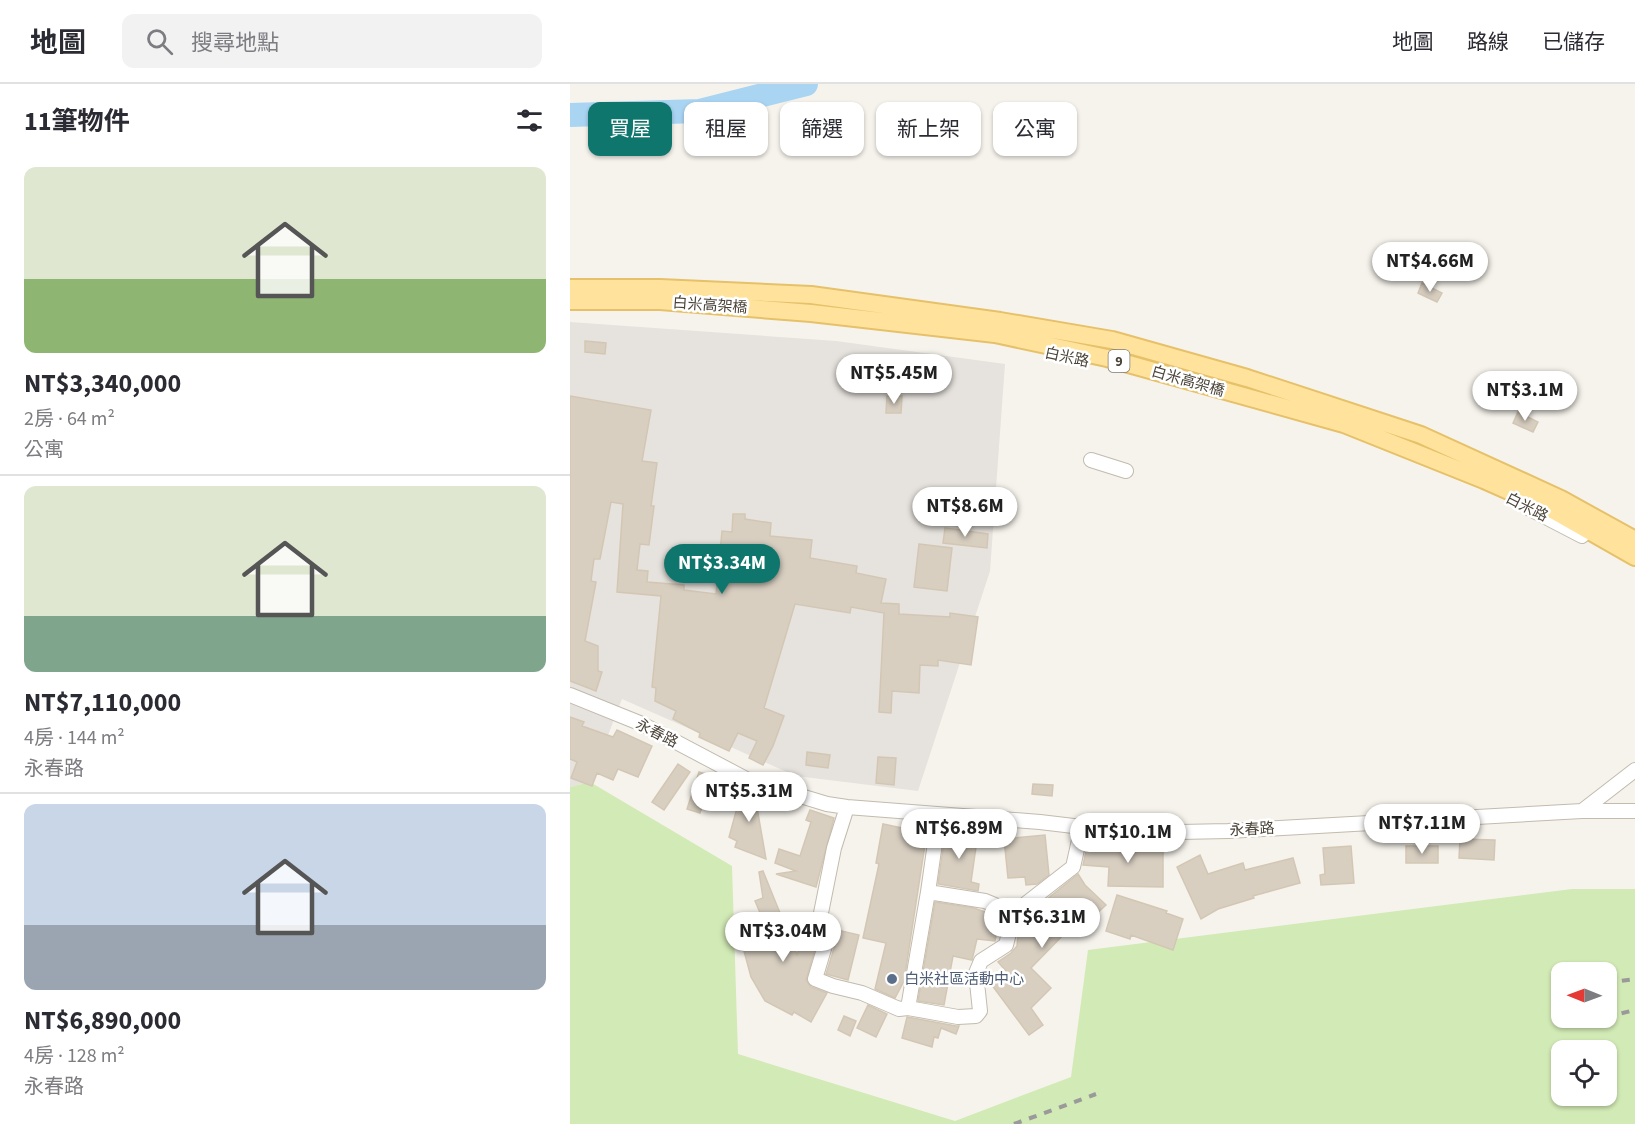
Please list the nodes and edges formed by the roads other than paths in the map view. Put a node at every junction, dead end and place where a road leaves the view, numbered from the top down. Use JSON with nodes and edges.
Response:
{"nodes":[{"id":1,"x":570,"y":288,"type":"edge"},
{"id":2,"x":570,"y":301,"type":"edge"},
{"id":3,"x":570,"y":309,"type":"edge"},
{"id":4,"x":1091,"y":460,"type":"dead end"},
{"id":5,"x":1126,"y":471,"type":"dead end"},
{"id":6,"x":1635,"y":540,"type":"edge"},
{"id":7,"x":1635,"y":556,"type":"edge"},
{"id":8,"x":1635,"y":564,"type":"edge"},
{"id":9,"x":570,"y":695,"type":"edge"},
{"id":10,"x":1635,"y":770,"type":"edge"},
{"id":11,"x":847,"y":807,"type":"junction"},
{"id":12,"x":1582,"y":811,"type":"junction"},
{"id":13,"x":1635,"y":811,"type":"edge"},
{"id":14,"x":939,"y":815,"type":"junction"},
{"id":15,"x":1082,"y":827,"type":"junction"},
{"id":16,"x":928,"y":892,"type":"junction"},
{"id":17,"x":1014,"y":913,"type":"junction"},
{"id":18,"x":908,"y":1008,"type":"junction"}],
"edges":[{"from":1,"to":6,"type":"main road","name":"白米高架橋","number":"9"},
{"from":2,"to":7,"type":"main road","name":"白米高架橋","number":"9"},
{"from":3,"to":8,"type":"street","name":"白米路"},
{"from":4,"to":5,"type":"street"},
{"from":9,"to":11,"type":"street","name":"永春路"},
{"from":10,"to":12,"type":"street"},
{"from":11,"to":14,"type":"street","name":"永春路"},
{"from":11,"to":18,"type":"street"},
{"from":12,"to":13,"type":"street","name":"永春路"},
{"from":12,"to":15,"type":"street","name":"永春路"},
{"from":14,"to":15,"type":"street","name":"永春路"},
{"from":14,"to":16,"type":"street"},
{"from":15,"to":17,"type":"street"},
{"from":16,"to":17,"type":"street"},
{"from":16,"to":18,"type":"street"},
{"from":17,"to":18,"type":"street"}]}
